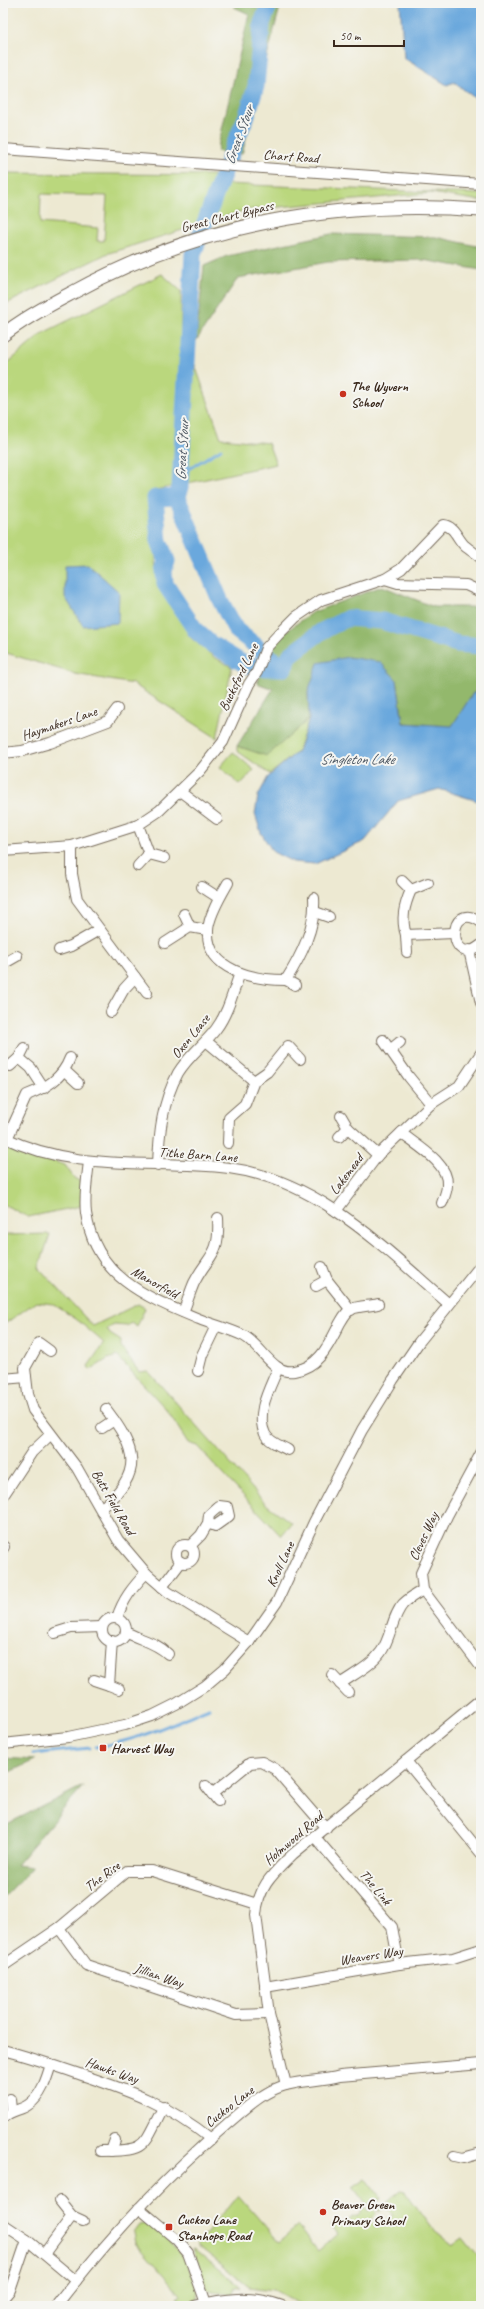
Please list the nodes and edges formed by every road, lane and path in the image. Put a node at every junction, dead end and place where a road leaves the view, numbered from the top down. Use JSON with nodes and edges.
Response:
{"nodes":[{"id":1,"x":3,"y":149,"type":"edge"},
{"id":2,"x":481,"y":184,"type":"edge"},
{"id":3,"x":481,"y":210,"type":"edge"},
{"id":4,"x":3,"y":335,"type":"edge"},
{"id":5,"x":481,"y":558,"type":"edge"},
{"id":6,"x":385,"y":579,"type":"junction"},
{"id":7,"x":481,"y":592,"type":"edge"},
{"id":8,"x":118,"y":709,"type":"dead end"},
{"id":9,"x":3,"y":744,"type":"edge"},
{"id":10,"x":3,"y":753,"type":"edge"},
{"id":11,"x":180,"y":791,"type":"junction"},
{"id":12,"x":217,"y":819,"type":"dead end"},
{"id":13,"x":138,"y":825,"type":"junction"},
{"id":14,"x":72,"y":846,"type":"junction"},
{"id":15,"x":3,"y":851,"type":"edge"},
{"id":16,"x":149,"y":854,"type":"junction"},
{"id":17,"x":164,"y":858,"type":"dead end"},
{"id":18,"x":138,"y":866,"type":"dead end"},
{"id":19,"x":402,"y":881,"type":"dead end"},
{"id":20,"x":228,"y":883,"type":"dead end"},
{"id":21,"x":428,"y":883,"type":"dead end"},
{"id":22,"x":202,"y":887,"type":"dead end"},
{"id":23,"x":410,"y":890,"type":"junction"},
{"id":24,"x":219,"y":898,"type":"junction"},
{"id":25,"x":314,"y":898,"type":"dead end"},
{"id":26,"x":315,"y":912,"type":"junction"},
{"id":27,"x":184,"y":914,"type":"dead end"},
{"id":28,"x":329,"y":917,"type":"dead end"},
{"id":29,"x":481,"y":922,"type":"edge"},
{"id":30,"x":190,"y":926,"type":"junction"},
{"id":31,"x":99,"y":930,"type":"junction"},
{"id":32,"x":208,"y":930,"type":"junction"},
{"id":33,"x":454,"y":933,"type":"junction"},
{"id":34,"x":406,"y":936,"type":"junction"},
{"id":35,"x":165,"y":943,"type":"dead end"},
{"id":36,"x":481,"y":945,"type":"edge"},
{"id":37,"x":59,"y":950,"type":"dead end"},
{"id":38,"x":469,"y":950,"type":"junction"},
{"id":39,"x":407,"y":952,"type":"dead end"},
{"id":40,"x":17,"y":956,"type":"dead end"},
{"id":41,"x":3,"y":964,"type":"edge"},
{"id":42,"x":240,"y":973,"type":"junction"},
{"id":43,"x":135,"y":977,"type":"junction"},
{"id":44,"x":286,"y":980,"type":"junction"},
{"id":45,"x":295,"y":984,"type":"dead end"},
{"id":46,"x":147,"y":993,"type":"dead end"},
{"id":47,"x":481,"y":1003,"type":"edge"},
{"id":48,"x":111,"y":1012,"type":"dead end"},
{"id":49,"x":383,"y":1040,"type":"dead end"},
{"id":50,"x":206,"y":1041,"type":"junction"},
{"id":51,"x":400,"y":1042,"type":"dead end"},
{"id":52,"x":24,"y":1048,"type":"dead end"},
{"id":53,"x":390,"y":1050,"type":"junction"},
{"id":54,"x":481,"y":1053,"type":"edge"},
{"id":55,"x":19,"y":1058,"type":"junction"},
{"id":56,"x":70,"y":1058,"type":"dead end"},
{"id":57,"x":300,"y":1059,"type":"dead end"},
{"id":58,"x":10,"y":1066,"type":"dead end"},
{"id":59,"x":65,"y":1071,"type":"junction"},
{"id":60,"x":254,"y":1080,"type":"junction"},
{"id":61,"x":78,"y":1083,"type":"dead end"},
{"id":62,"x":44,"y":1088,"type":"junction"},
{"id":63,"x":431,"y":1104,"type":"junction"},
{"id":64,"x":341,"y":1116,"type":"dead end"},
{"id":65,"x":348,"y":1128,"type":"junction"},
{"id":66,"x":401,"y":1132,"type":"junction"},
{"id":67,"x":338,"y":1137,"type":"dead end"},
{"id":68,"x":5,"y":1138,"type":"edge"},
{"id":69,"x":228,"y":1143,"type":"dead end"},
{"id":70,"x":378,"y":1155,"type":"junction"},
{"id":71,"x":89,"y":1162,"type":"junction"},
{"id":72,"x":158,"y":1165,"type":"junction"},
{"id":73,"x":442,"y":1203,"type":"dead end"},
{"id":74,"x":336,"y":1210,"type":"junction"},
{"id":75,"x":218,"y":1218,"type":"dead end"},
{"id":76,"x":481,"y":1266,"type":"edge"},
{"id":77,"x":322,"y":1267,"type":"dead end"},
{"id":78,"x":327,"y":1280,"type":"junction"},
{"id":79,"x":316,"y":1286,"type":"dead end"},
{"id":80,"x":378,"y":1304,"type":"dead end"},
{"id":81,"x":449,"y":1304,"type":"junction"},
{"id":82,"x":351,"y":1310,"type":"junction"},
{"id":83,"x":183,"y":1312,"type":"junction"},
{"id":84,"x":216,"y":1326,"type":"junction"},
{"id":85,"x":50,"y":1351,"type":"dead end"},
{"id":86,"x":278,"y":1368,"type":"junction"},
{"id":87,"x":198,"y":1371,"type":"dead end"},
{"id":88,"x":26,"y":1377,"type":"junction"},
{"id":89,"x":3,"y":1379,"type":"edge"},
{"id":90,"x":106,"y":1409,"type":"dead end"},
{"id":91,"x":114,"y":1420,"type":"junction"},
{"id":92,"x":102,"y":1428,"type":"dead end"},
{"id":93,"x":50,"y":1436,"type":"junction"},
{"id":94,"x":288,"y":1450,"type":"dead end"},
{"id":95,"x":481,"y":1453,"type":"edge"},
{"id":96,"x":4,"y":1491,"type":"edge"},
{"id":97,"x":102,"y":1508,"type":"junction"},
{"id":98,"x":208,"y":1523,"type":"dead end"},
{"id":99,"x":146,"y":1573,"type":"junction"},
{"id":100,"x":162,"y":1587,"type":"junction"},
{"id":101,"x":423,"y":1590,"type":"junction"},
{"id":102,"x":117,"y":1618,"type":"junction"},
{"id":103,"x":102,"y":1627,"type":"junction"},
{"id":104,"x":126,"y":1632,"type":"junction"},
{"id":105,"x":54,"y":1633,"type":"dead end"},
{"id":106,"x":112,"y":1641,"type":"junction"},
{"id":107,"x":249,"y":1642,"type":"junction"},
{"id":108,"x":168,"y":1654,"type":"dead end"},
{"id":109,"x":481,"y":1667,"type":"edge"},
{"id":110,"x":332,"y":1675,"type":"dead end"},
{"id":111,"x":94,"y":1680,"type":"dead end"},
{"id":112,"x":340,"y":1684,"type":"junction"},
{"id":113,"x":109,"y":1685,"type":"junction"},
{"id":114,"x":119,"y":1690,"type":"dead end"},
{"id":115,"x":348,"y":1692,"type":"dead end"},
{"id":116,"x":481,"y":1699,"type":"edge"},
{"id":117,"x":3,"y":1744,"type":"edge"},
{"id":118,"x":406,"y":1761,"type":"junction"},
{"id":119,"x":212,"y":1794,"type":"dead end"},
{"id":120,"x":326,"y":1828,"type":"junction"},
{"id":121,"x":314,"y":1836,"type":"junction"},
{"id":122,"x":481,"y":1853,"type":"edge"},
{"id":123,"x":256,"y":1904,"type":"junction"},
{"id":124,"x":59,"y":1928,"type":"junction"},
{"id":125,"x":481,"y":1949,"type":"edge"},
{"id":126,"x":399,"y":1964,"type":"junction"},
{"id":127,"x":3,"y":1966,"type":"edge"},
{"id":128,"x":265,"y":1987,"type":"junction"},
{"id":129,"x":268,"y":2014,"type":"junction"},
{"id":130,"x":3,"y":2050,"type":"edge"},
{"id":131,"x":51,"y":2064,"type":"junction"},
{"id":132,"x":481,"y":2064,"type":"edge"},
{"id":133,"x":286,"y":2085,"type":"junction"},
{"id":134,"x":10,"y":2099,"type":"dead end"},
{"id":135,"x":164,"y":2106,"type":"junction"},
{"id":136,"x":11,"y":2110,"type":"junction"},
{"id":137,"x":3,"y":2118,"type":"edge"},
{"id":138,"x":211,"y":2139,"type":"junction"},
{"id":139,"x":114,"y":2140,"type":"dead end"},
{"id":140,"x":100,"y":2151,"type":"dead end"},
{"id":141,"x":111,"y":2151,"type":"junction"},
{"id":142,"x":481,"y":2152,"type":"edge"},
{"id":143,"x":454,"y":2156,"type":"dead end"},
{"id":144,"x":60,"y":2201,"type":"dead end"},
{"id":145,"x":139,"y":2208,"type":"junction"},
{"id":146,"x":72,"y":2216,"type":"junction"},
{"id":147,"x":83,"y":2221,"type":"dead end"},
{"id":148,"x":3,"y":2224,"type":"edge"},
{"id":149,"x":28,"y":2240,"type":"junction"},
{"id":150,"x":44,"y":2254,"type":"junction"},
{"id":151,"x":76,"y":2281,"type":"junction"},
{"id":152,"x":4,"y":2297,"type":"dead end"},
{"id":153,"x":206,"y":2303,"type":"junction"},
{"id":154,"x":56,"y":2306,"type":"edge"},
{"id":155,"x":194,"y":2306,"type":"edge"},
{"id":156,"x":282,"y":2306,"type":"edge"}],
"edges":[{"from":1,"to":2,"type":"street","name":"Chart Road"},
{"from":3,"to":4,"type":"main road","name":"Great Chart Bypass"},
{"from":5,"to":6,"type":"street","name":"Bucksford Lane"},
{"from":6,"to":7,"type":"street"},
{"from":6,"to":11,"type":"street","name":"Bucksford Lane"},
{"from":8,"to":10,"type":"street","name":"Haymakers Lane"},
{"from":9,"to":10,"type":"street"},
{"from":11,"to":12,"type":"street"},
{"from":11,"to":13,"type":"street","name":"Bucksford Lane"},
{"from":13,"to":14,"type":"street","name":"Bucksford Lane"},
{"from":13,"to":16,"type":"street"},
{"from":14,"to":15,"type":"street","name":"Bucksford Lane"},
{"from":14,"to":31,"type":"street"},
{"from":16,"to":17,"type":"street"},
{"from":16,"to":18,"type":"street"},
{"from":19,"to":23,"type":"street"},
{"from":20,"to":24,"type":"street"},
{"from":21,"to":23,"type":"street"},
{"from":22,"to":24,"type":"street"},
{"from":23,"to":34,"type":"street"},
{"from":24,"to":32,"type":"street"},
{"from":25,"to":26,"type":"street"},
{"from":26,"to":28,"type":"street"},
{"from":26,"to":44,"type":"street"},
{"from":27,"to":30,"type":"street"},
{"from":29,"to":33,"type":"street"},
{"from":30,"to":32,"type":"street"},
{"from":30,"to":35,"type":"street"},
{"from":31,"to":37,"type":"street"},
{"from":31,"to":43,"type":"street"},
{"from":32,"to":42,"type":"street"},
{"from":33,"to":34,"type":"street"},
{"from":33,"to":38,"type":"street"},
{"from":34,"to":39,"type":"street"},
{"from":36,"to":38,"type":"street"},
{"from":38,"to":47,"type":"street"},
{"from":40,"to":41,"type":"street"},
{"from":42,"to":44,"type":"street"},
{"from":42,"to":50,"type":"street","name":"Oxen Lease"},
{"from":43,"to":46,"type":"street"},
{"from":43,"to":48,"type":"street"},
{"from":44,"to":45,"type":"street"},
{"from":49,"to":53,"type":"street"},
{"from":50,"to":60,"type":"street"},
{"from":50,"to":72,"type":"street","name":"Oxen Lease"},
{"from":51,"to":53,"type":"street"},
{"from":52,"to":55,"type":"street"},
{"from":53,"to":63,"type":"street"},
{"from":54,"to":63,"type":"street","name":"Lakemead"},
{"from":55,"to":58,"type":"street"},
{"from":55,"to":62,"type":"street"},
{"from":56,"to":59,"type":"street"},
{"from":57,"to":60,"type":"street"},
{"from":59,"to":61,"type":"street"},
{"from":59,"to":62,"type":"street"},
{"from":60,"to":69,"type":"street"},
{"from":62,"to":68,"type":"street"},
{"from":63,"to":66,"type":"street","name":"Lakemead"},
{"from":64,"to":65,"type":"street","name":"Lakemead"},
{"from":65,"to":67,"type":"street","name":"Lakemead"},
{"from":65,"to":70,"type":"street","name":"Lakemead"},
{"from":66,"to":70,"type":"street","name":"Lakemead"},
{"from":66,"to":73,"type":"street"},
{"from":68,"to":71,"type":"street","name":"Tithe Barn Lane"},
{"from":70,"to":74,"type":"street","name":"Lakemead"},
{"from":71,"to":72,"type":"street","name":"Tithe Barn Lane"},
{"from":71,"to":83,"type":"street","name":"Manorfield"},
{"from":72,"to":74,"type":"street","name":"Tithe Barn Lane"},
{"from":74,"to":81,"type":"street","name":"Tithe Barn Lane"},
{"from":75,"to":83,"type":"street","name":"Manorfield"},
{"from":76,"to":81,"type":"street","name":"Knoll Lane"},
{"from":77,"to":78,"type":"street"},
{"from":78,"to":79,"type":"street"},
{"from":78,"to":82,"type":"street"},
{"from":80,"to":82,"type":"street"},
{"from":81,"to":107,"type":"street","name":"Knoll Lane"},
{"from":82,"to":86,"type":"street"},
{"from":83,"to":84,"type":"street","name":"Manorfield"},
{"from":84,"to":86,"type":"street","name":"Manorfield"},
{"from":84,"to":87,"type":"street"},
{"from":85,"to":88,"type":"street","name":"Butt Field Road"},
{"from":86,"to":94,"type":"street"},
{"from":88,"to":89,"type":"street"},
{"from":88,"to":93,"type":"street","name":"Butt Field Road"},
{"from":90,"to":91,"type":"street"},
{"from":91,"to":92,"type":"street"},
{"from":91,"to":97,"type":"street"},
{"from":93,"to":96,"type":"street"},
{"from":93,"to":97,"type":"street","name":"Butt Field Road"},
{"from":95,"to":101,"type":"street","name":"Cleves Way"},
{"from":97,"to":99,"type":"street","name":"Butt Field Road"},
{"from":98,"to":100,"type":"street"},
{"from":99,"to":100,"type":"street","name":"Butt Field Road"},
{"from":99,"to":102,"type":"street"},
{"from":100,"to":107,"type":"street","name":"Butt Field Road"},
{"from":101,"to":109,"type":"street"},
{"from":101,"to":112,"type":"street"},
{"from":102,"to":103,"type":"street"},
{"from":102,"to":104,"type":"street"},
{"from":103,"to":105,"type":"street"},
{"from":103,"to":106,"type":"street"},
{"from":104,"to":106,"type":"street"},
{"from":104,"to":108,"type":"street"},
{"from":106,"to":113,"type":"street"},
{"from":107,"to":117,"type":"street","name":"Knoll Lane"},
{"from":110,"to":112,"type":"street"},
{"from":111,"to":113,"type":"street"},
{"from":112,"to":115,"type":"street"},
{"from":113,"to":114,"type":"street"},
{"from":116,"to":118,"type":"street","name":"Holmwood Road"},
{"from":118,"to":120,"type":"street","name":"Holmwood Road"},
{"from":118,"to":122,"type":"street"},
{"from":119,"to":120,"type":"street"},
{"from":120,"to":121,"type":"street","name":"Holmwood Road"},
{"from":121,"to":123,"type":"street","name":"Holmwood Road"},
{"from":121,"to":126,"type":"street","name":"The Link"},
{"from":123,"to":124,"type":"street","name":"The Rise"},
{"from":123,"to":128,"type":"street"},
{"from":124,"to":127,"type":"street","name":"The Rise"},
{"from":124,"to":129,"type":"street","name":"Jillian Way"},
{"from":125,"to":126,"type":"street","name":"Weavers Way"},
{"from":126,"to":128,"type":"street","name":"Weavers Way"},
{"from":128,"to":129,"type":"street"},
{"from":129,"to":133,"type":"street"},
{"from":130,"to":131,"type":"street","name":"Hawks Way"},
{"from":131,"to":135,"type":"street","name":"Hawks Way"},
{"from":131,"to":136,"type":"street"},
{"from":132,"to":133,"type":"street","name":"Cuckoo Lane"},
{"from":133,"to":138,"type":"street","name":"Cuckoo Lane"},
{"from":134,"to":136,"type":"street"},
{"from":135,"to":138,"type":"street","name":"Hawks Way"},
{"from":135,"to":141,"type":"street"},
{"from":136,"to":137,"type":"street"},
{"from":138,"to":145,"type":"street","name":"Cuckoo Lane"},
{"from":139,"to":141,"type":"street"},
{"from":140,"to":141,"type":"street"},
{"from":142,"to":143,"type":"street"},
{"from":144,"to":146,"type":"street"},
{"from":145,"to":151,"type":"street","name":"Cuckoo Lane"},
{"from":145,"to":153,"type":"street"},
{"from":146,"to":147,"type":"street"},
{"from":146,"to":150,"type":"street"},
{"from":148,"to":149,"type":"street"},
{"from":149,"to":150,"type":"street"},
{"from":149,"to":152,"type":"street"},
{"from":150,"to":151,"type":"street"},
{"from":151,"to":154,"type":"street","name":"Cuckoo Lane"},
{"from":153,"to":155,"type":"street"},
{"from":153,"to":156,"type":"street"}]}
